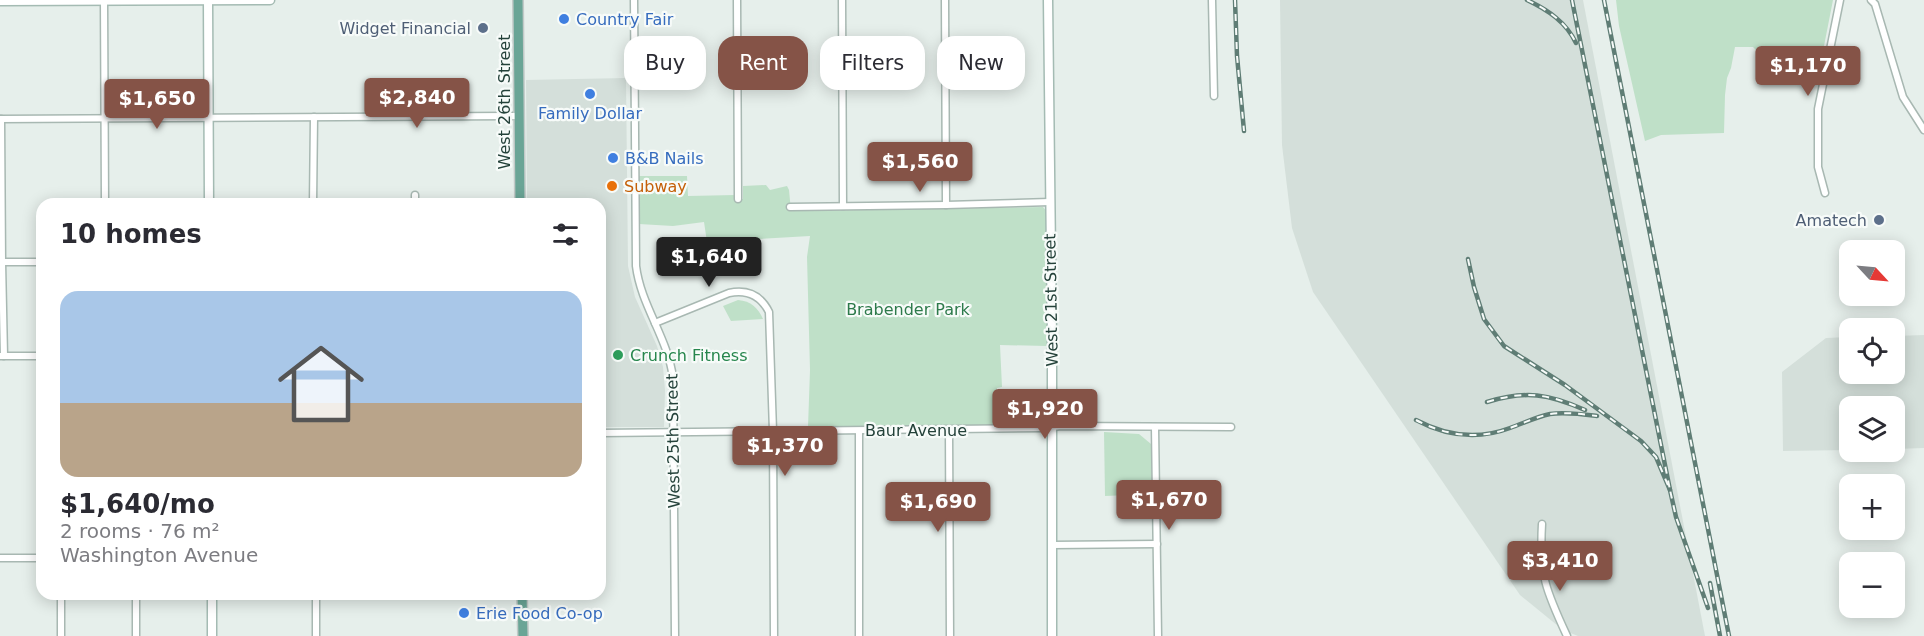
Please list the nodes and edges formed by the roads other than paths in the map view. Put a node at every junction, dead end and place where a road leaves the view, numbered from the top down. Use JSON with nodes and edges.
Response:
{"nodes":[{"id":1,"x":104,"y":0,"type":"edge"},
{"id":2,"x":208,"y":0,"type":"edge"},
{"id":3,"x":270,"y":0,"type":"edge"},
{"id":4,"x":518,"y":0,"type":"edge"},
{"id":5,"x":634,"y":0,"type":"edge"},
{"id":6,"x":737,"y":0,"type":"edge"},
{"id":7,"x":842,"y":0,"type":"edge"},
{"id":8,"x":945,"y":0,"type":"edge"},
{"id":9,"x":1048,"y":0,"type":"edge"},
{"id":10,"x":1212,"y":0,"type":"edge"},
{"id":11,"x":1840,"y":0,"type":"edge"},
{"id":12,"x":1871,"y":0,"type":"edge"},
{"id":13,"x":0,"y":1,"type":"edge"},
{"id":14,"x":1214,"y":96,"type":"dead end"},
{"id":15,"x":519,"y":116,"type":"junction"},
{"id":16,"x":314,"y":117,"type":"junction"},
{"id":17,"x":104,"y":118,"type":"junction"},
{"id":18,"x":209,"y":118,"type":"junction"},
{"id":19,"x":1,"y":119,"type":"edge"},
{"id":20,"x":1924,"y":130,"type":"edge"},
{"id":21,"x":1825,"y":194,"type":"dead end"},
{"id":22,"x":105,"y":198,"type":"edge"},
{"id":23,"x":209,"y":198,"type":"edge"},
{"id":24,"x":313,"y":198,"type":"edge"},
{"id":25,"x":520,"y":198,"type":"edge"},
{"id":26,"x":738,"y":199,"type":"dead end"},
{"id":27,"x":1050,"y":202,"type":"junction"},
{"id":28,"x":946,"y":205,"type":"junction"},
{"id":29,"x":843,"y":206,"type":"junction"},
{"id":30,"x":790,"y":207,"type":"dead end"},
{"id":31,"x":1,"y":262,"type":"edge"},
{"id":32,"x":36,"y":262,"type":"edge"},
{"id":33,"x":655,"y":323,"type":"junction"},
{"id":34,"x":2,"y":356,"type":"edge"},
{"id":35,"x":36,"y":356,"type":"edge"},
{"id":36,"x":1155,"y":427,"type":"junction"},
{"id":37,"x":1231,"y":427,"type":"dead end"},
{"id":38,"x":1052,"y":428,"type":"junction"},
{"id":39,"x":949,"y":430,"type":"junction"},
{"id":40,"x":773,"y":431,"type":"junction"},
{"id":41,"x":859,"y":431,"type":"junction"},
{"id":42,"x":673,"y":432,"type":"junction"},
{"id":43,"x":606,"y":433,"type":"edge"},
{"id":44,"x":1542,"y":524,"type":"dead end"},
{"id":45,"x":1157,"y":544,"type":"junction"},
{"id":46,"x":1052,"y":545,"type":"junction"},
{"id":47,"x":0,"y":558,"type":"edge"},
{"id":48,"x":36,"y":558,"type":"edge"},
{"id":49,"x":61,"y":600,"type":"edge"},
{"id":50,"x":136,"y":600,"type":"edge"},
{"id":51,"x":212,"y":600,"type":"edge"},
{"id":52,"x":316,"y":600,"type":"edge"},
{"id":53,"x":522,"y":600,"type":"edge"},
{"id":54,"x":61,"y":636,"type":"edge"},
{"id":55,"x":136,"y":636,"type":"edge"},
{"id":56,"x":212,"y":636,"type":"edge"},
{"id":57,"x":316,"y":636,"type":"edge"},
{"id":58,"x":523,"y":636,"type":"edge"},
{"id":59,"x":675,"y":636,"type":"edge"},
{"id":60,"x":774,"y":636,"type":"edge"},
{"id":61,"x":860,"y":636,"type":"edge"},
{"id":62,"x":950,"y":636,"type":"edge"},
{"id":63,"x":1052,"y":636,"type":"edge"},
{"id":64,"x":1158,"y":636,"type":"edge"},
{"id":65,"x":1567,"y":636,"type":"edge"}],
"edges":[{"from":1,"to":2,"type":"street"},
{"from":1,"to":13,"type":"street"},
{"from":1,"to":17,"type":"street"},
{"from":2,"to":3,"type":"street"},
{"from":2,"to":18,"type":"street"},
{"from":4,"to":15,"type":"main road","name":"West 26th Street"},
{"from":5,"to":33,"type":"street","name":"West 25th Street"},
{"from":6,"to":26,"type":"street"},
{"from":7,"to":29,"type":"street"},
{"from":8,"to":28,"type":"street"},
{"from":9,"to":27,"type":"street","name":"West 21st Street"},
{"from":10,"to":14,"type":"street"},
{"from":11,"to":21,"type":"street"},
{"from":12,"to":20,"type":"street"},
{"from":15,"to":16,"type":"street"},
{"from":15,"to":25,"type":"main road","name":"West 26th Street"},
{"from":16,"to":18,"type":"street"},
{"from":16,"to":24,"type":"street"},
{"from":17,"to":18,"type":"street"},
{"from":17,"to":19,"type":"street"},
{"from":17,"to":22,"type":"street"},
{"from":18,"to":23,"type":"street"},
{"from":19,"to":31,"type":"street"},
{"from":27,"to":28,"type":"street"},
{"from":27,"to":38,"type":"street","name":"West 21st Street"},
{"from":28,"to":29,"type":"street"},
{"from":29,"to":30,"type":"street"},
{"from":31,"to":32,"type":"street"},
{"from":31,"to":34,"type":"street"},
{"from":33,"to":40,"type":"street"},
{"from":33,"to":42,"type":"street","name":"West 25th Street"},
{"from":34,"to":35,"type":"street"},
{"from":36,"to":37,"type":"street","name":"Baur Avenue"},
{"from":36,"to":38,"type":"street","name":"Baur Avenue"},
{"from":36,"to":45,"type":"street"},
{"from":38,"to":39,"type":"street","name":"Baur Avenue"},
{"from":38,"to":46,"type":"street","name":"West 21st Street"},
{"from":39,"to":41,"type":"street","name":"Baur Avenue"},
{"from":39,"to":62,"type":"street"},
{"from":40,"to":41,"type":"street","name":"Baur Avenue"},
{"from":40,"to":42,"type":"street","name":"Baur Avenue"},
{"from":40,"to":60,"type":"street"},
{"from":41,"to":61,"type":"street"},
{"from":42,"to":43,"type":"street","name":"Baur Avenue"},
{"from":42,"to":59,"type":"street","name":"West 25th Street"},
{"from":44,"to":65,"type":"street"},
{"from":45,"to":46,"type":"street"},
{"from":45,"to":64,"type":"street"},
{"from":46,"to":63,"type":"street","name":"West 21st Street"},
{"from":47,"to":48,"type":"street"},
{"from":49,"to":54,"type":"street"},
{"from":50,"to":55,"type":"street"},
{"from":51,"to":56,"type":"street"},
{"from":52,"to":57,"type":"street"},
{"from":53,"to":58,"type":"main road"}]}
